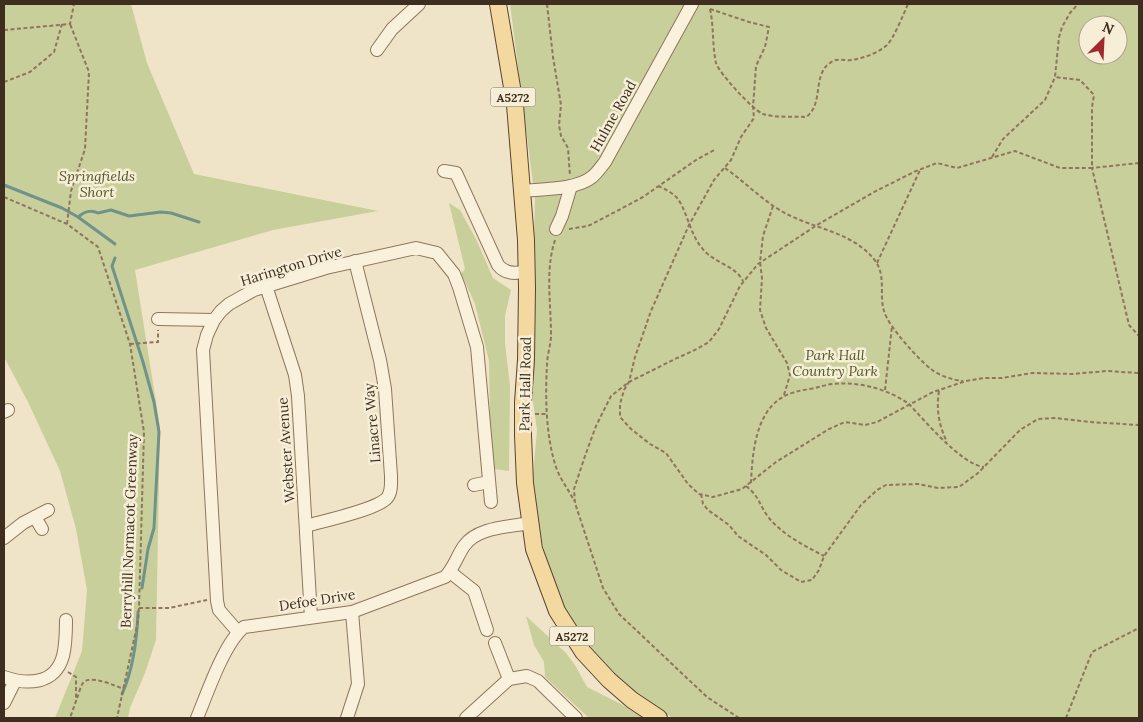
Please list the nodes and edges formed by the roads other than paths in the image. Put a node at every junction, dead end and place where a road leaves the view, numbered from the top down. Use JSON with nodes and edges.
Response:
{"nodes":[{"id":1,"x":419,"y":4,"type":"edge"},
{"id":2,"x":498,"y":4,"type":"edge"},
{"id":3,"x":692,"y":4,"type":"edge"},
{"id":4,"x":377,"y":50,"type":"dead end"},
{"id":5,"x":444,"y":171,"type":"dead end"},
{"id":6,"x":570,"y":186,"type":"junction"},
{"id":7,"x":522,"y":191,"type":"junction"},
{"id":8,"x":556,"y":234,"type":"road end"},
{"id":9,"x":355,"y":262,"type":"junction"},
{"id":10,"x":526,"y":271,"type":"junction"},
{"id":11,"x":266,"y":286,"type":"junction"},
{"id":12,"x":158,"y":319,"type":"road end"},
{"id":13,"x":214,"y":320,"type":"junction"},
{"id":14,"x":489,"y":482,"type":"junction"},
{"id":15,"x":474,"y":485,"type":"dead end"},
{"id":16,"x":491,"y":502,"type":"dead end"},
{"id":17,"x":48,"y":510,"type":"dead end"},
{"id":18,"x":35,"y":517,"type":"junction"},
{"id":19,"x":530,"y":523,"type":"junction"},
{"id":20,"x":306,"y":526,"type":"junction"},
{"id":21,"x":42,"y":529,"type":"dead end"},
{"id":22,"x":4,"y":538,"type":"edge"},
{"id":23,"x":450,"y":572,"type":"junction"},
{"id":24,"x":352,"y":612,"type":"junction"},
{"id":25,"x":311,"y":617,"type":"junction"},
{"id":26,"x":66,"y":620,"type":"dead end"},
{"id":27,"x":487,"y":630,"type":"dead end"},
{"id":28,"x":238,"y":632,"type":"junction"},
{"id":29,"x":496,"y":643,"type":"dead end"},
{"id":30,"x":9,"y":679,"type":"edge"},
{"id":31,"x":509,"y":679,"type":"junction"},
{"id":32,"x":4,"y":703,"type":"edge"},
{"id":33,"x":198,"y":718,"type":"edge"},
{"id":34,"x":347,"y":718,"type":"edge"},
{"id":35,"x":466,"y":718,"type":"edge"},
{"id":36,"x":576,"y":718,"type":"edge"},
{"id":37,"x":659,"y":718,"type":"edge"}],
"edges":[{"from":1,"to":4,"type":"street"},
{"from":2,"to":7,"type":"main road","name":"Park Hall Road","number":"A5272"},
{"from":3,"to":6,"type":"street","name":"Hulme Road"},
{"from":5,"to":10,"type":"street"},
{"from":6,"to":7,"type":"street","name":"Hulme Road"},
{"from":6,"to":8,"type":"street"},
{"from":7,"to":10,"type":"main road","name":"Park Hall Road","number":"A5272"},
{"from":9,"to":11,"type":"street","name":"Harington Drive"},
{"from":9,"to":14,"type":"street","name":"Harington Drive"},
{"from":9,"to":20,"type":"street","name":"Linacre Way"},
{"from":10,"to":19,"type":"main road","name":"Park Hall Road","number":"A5272"},
{"from":11,"to":13,"type":"street","name":"Harington Drive"},
{"from":11,"to":20,"type":"street","name":"Webster Avenue"},
{"from":12,"to":13,"type":"street"},
{"from":13,"to":28,"type":"street","name":"Harington Drive"},
{"from":14,"to":15,"type":"street"},
{"from":14,"to":16,"type":"street","name":"Harington Drive"},
{"from":17,"to":18,"type":"street"},
{"from":18,"to":21,"type":"street"},
{"from":18,"to":22,"type":"street"},
{"from":19,"to":23,"type":"street"},
{"from":19,"to":37,"type":"main road","name":"Park Hall Road","number":"A5272"},
{"from":20,"to":25,"type":"street","name":"Webster Avenue"},
{"from":23,"to":24,"type":"street","name":"Defoe Drive"},
{"from":23,"to":27,"type":"street"},
{"from":24,"to":25,"type":"street","name":"Defoe Drive"},
{"from":24,"to":34,"type":"street"},
{"from":25,"to":28,"type":"street","name":"Defoe Drive"},
{"from":26,"to":30,"type":"street"},
{"from":28,"to":33,"type":"street"},
{"from":29,"to":31,"type":"street"},
{"from":30,"to":32,"type":"street"},
{"from":31,"to":35,"type":"street"},
{"from":31,"to":36,"type":"street"}]}
